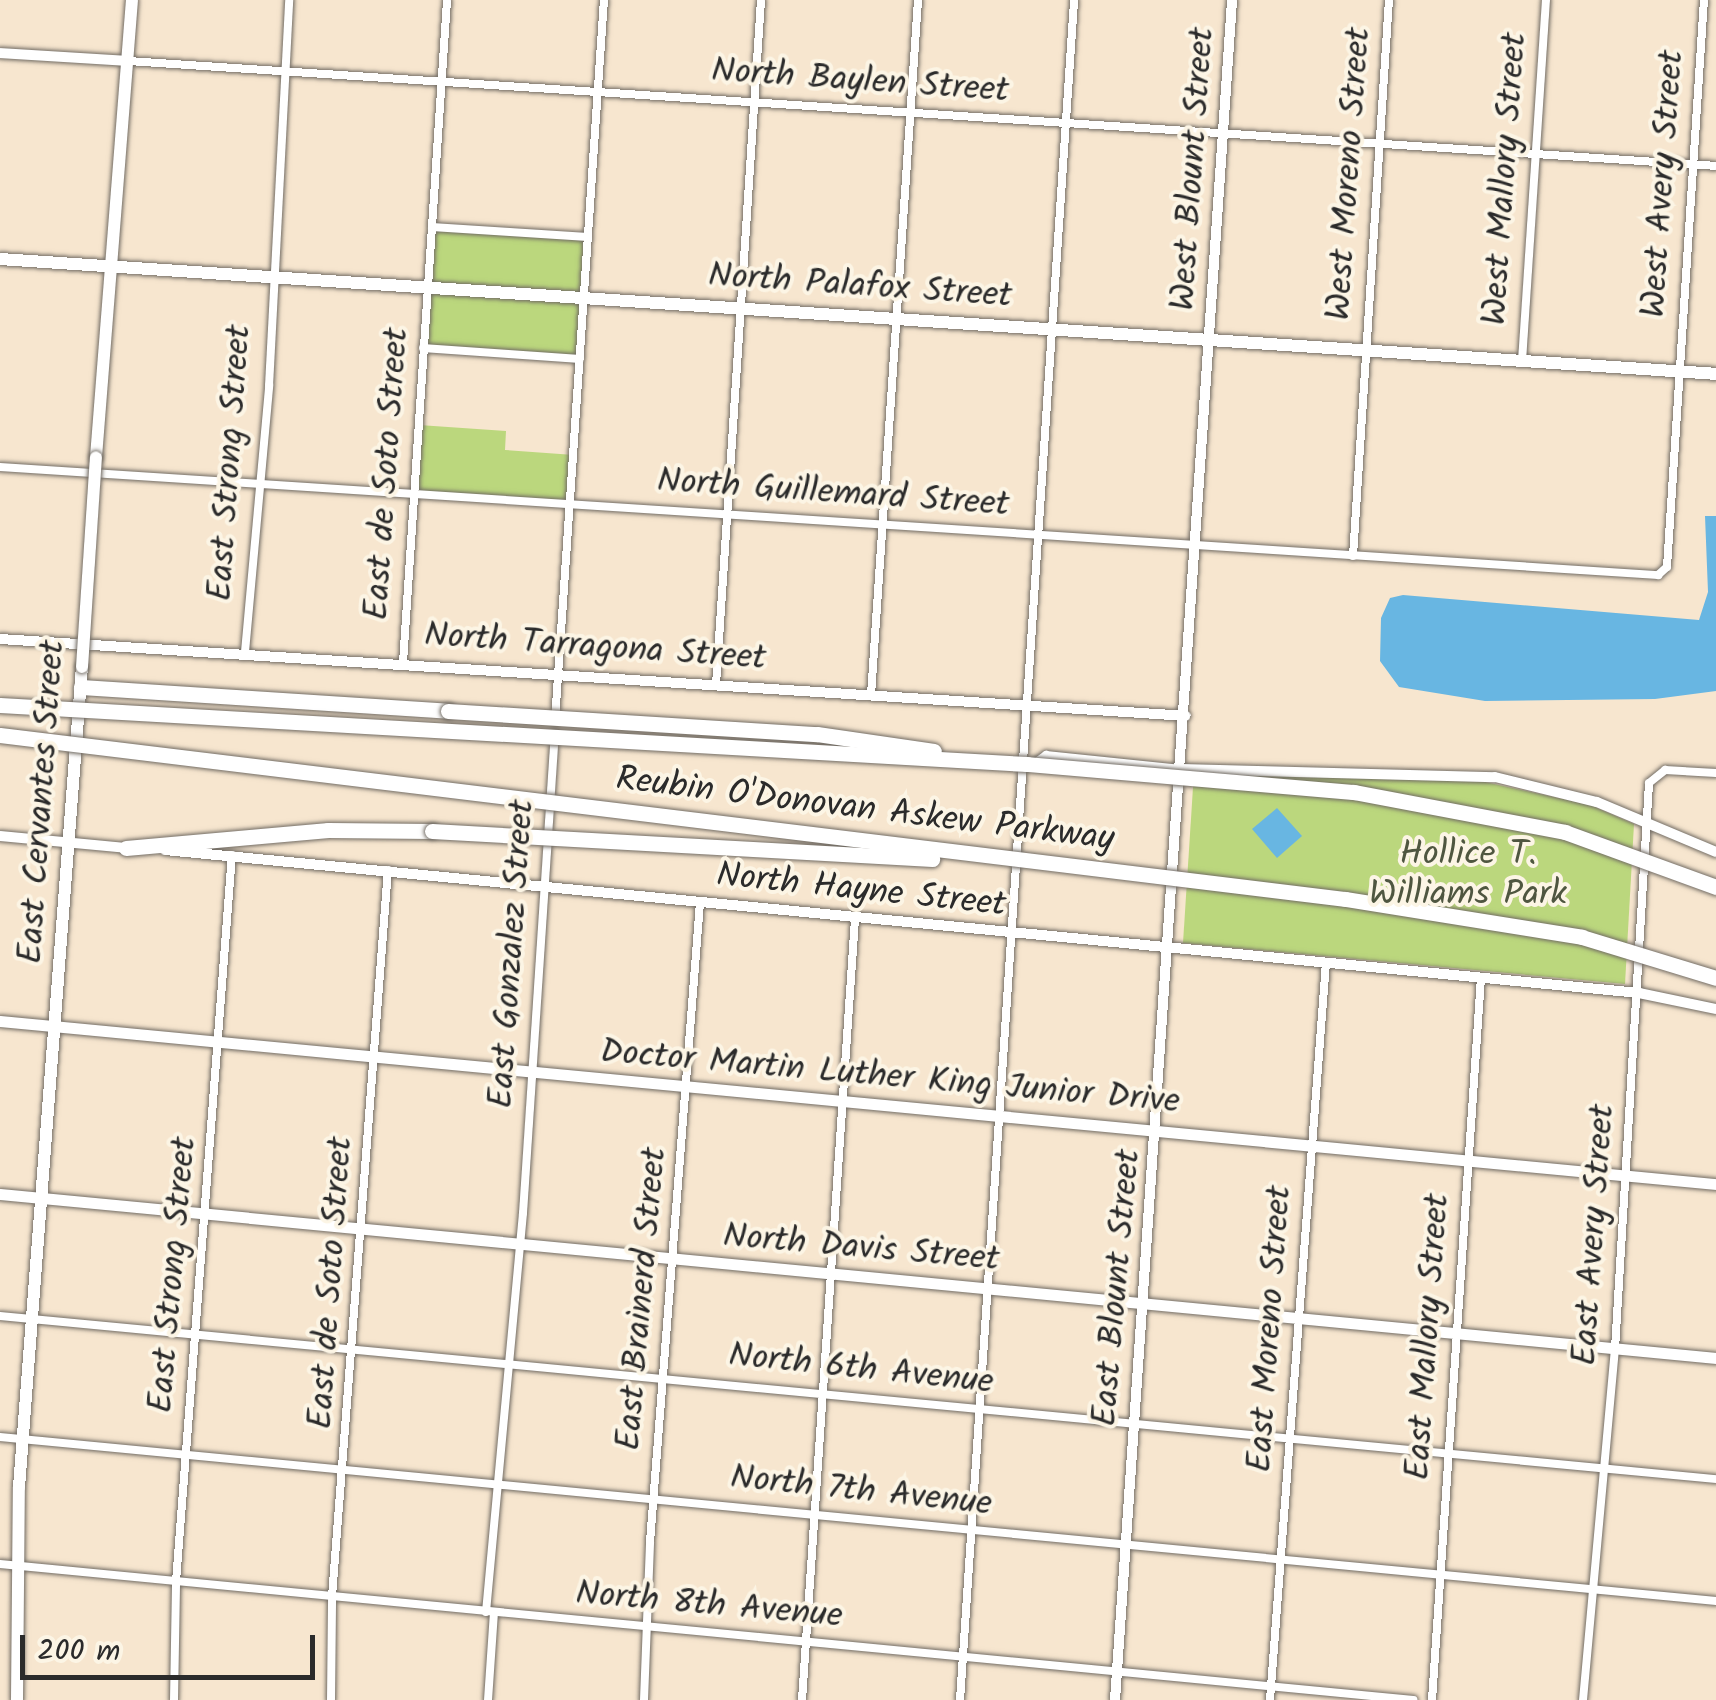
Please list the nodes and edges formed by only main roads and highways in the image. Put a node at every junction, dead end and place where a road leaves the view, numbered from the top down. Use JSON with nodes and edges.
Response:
{"nodes":[{"id":1,"x":132,"y":0,"type":"edge"},
{"id":2,"x":0,"y":259,"type":"edge"},
{"id":3,"x":109,"y":267,"type":"junction"},
{"id":4,"x":1716,"y":374,"type":"edge"},
{"id":5,"x":81,"y":687,"type":"junction"},
{"id":6,"x":0,"y":705,"type":"edge"},
{"id":7,"x":0,"y":735,"type":"edge"},
{"id":8,"x":1027,"y":764,"type":"junction"},
{"id":9,"x":126,"y":848,"type":"road end"},
{"id":10,"x":1099,"y":869,"type":"junction"},
{"id":11,"x":1716,"y":887,"type":"edge"},
{"id":12,"x":1716,"y":978,"type":"edge"},
{"id":13,"x":0,"y":1021,"type":"edge"},
{"id":14,"x":58,"y":1026,"type":"junction"},
{"id":15,"x":1716,"y":1184,"type":"edge"},
{"id":16,"x":0,"y":1194,"type":"edge"},
{"id":17,"x":46,"y":1198,"type":"junction"},
{"id":18,"x":1716,"y":1358,"type":"edge"},
{"id":19,"x":17,"y":1700,"type":"edge"}],
"edges":[{"from":1,"to":3,"type":"main road","name":"East Cervantes Street"},
{"from":2,"to":3,"type":"main road","name":"North Palafox Street"},
{"from":3,"to":4,"type":"main road","name":"North Palafox Street"},
{"from":3,"to":5,"type":"main road","name":"East Cervantes Street","bridge":true},
{"from":5,"to":8,"type":"highway","bridge":true},
{"from":5,"to":14,"type":"main road","name":"East Cervantes Street"},
{"from":6,"to":8,"type":"highway","name":"Reubin O'Donovan Askew Parkway","bridge":true},
{"from":7,"to":10,"type":"highway","name":"Reubin O'Donovan Askew Parkway","bridge":true},
{"from":8,"to":11,"type":"highway","name":"Reubin O'Donovan Askew Parkway","bridge":true},
{"from":9,"to":10,"type":"highway","bridge":true},
{"from":10,"to":12,"type":"highway","name":"Reubin O'Donovan Askew Parkway","bridge":true},
{"from":13,"to":14,"type":"main road","name":"Doctor Martin Luther King Junior Drive"},
{"from":14,"to":15,"type":"main road","name":"Doctor Martin Luther King Junior Drive"},
{"from":14,"to":17,"type":"main road","name":"East Cervantes Street"},
{"from":16,"to":17,"type":"main road","name":"North Davis Street"},
{"from":17,"to":18,"type":"main road","name":"North Davis Street"},
{"from":17,"to":19,"type":"main road","name":"East Cervantes Street"}]}
